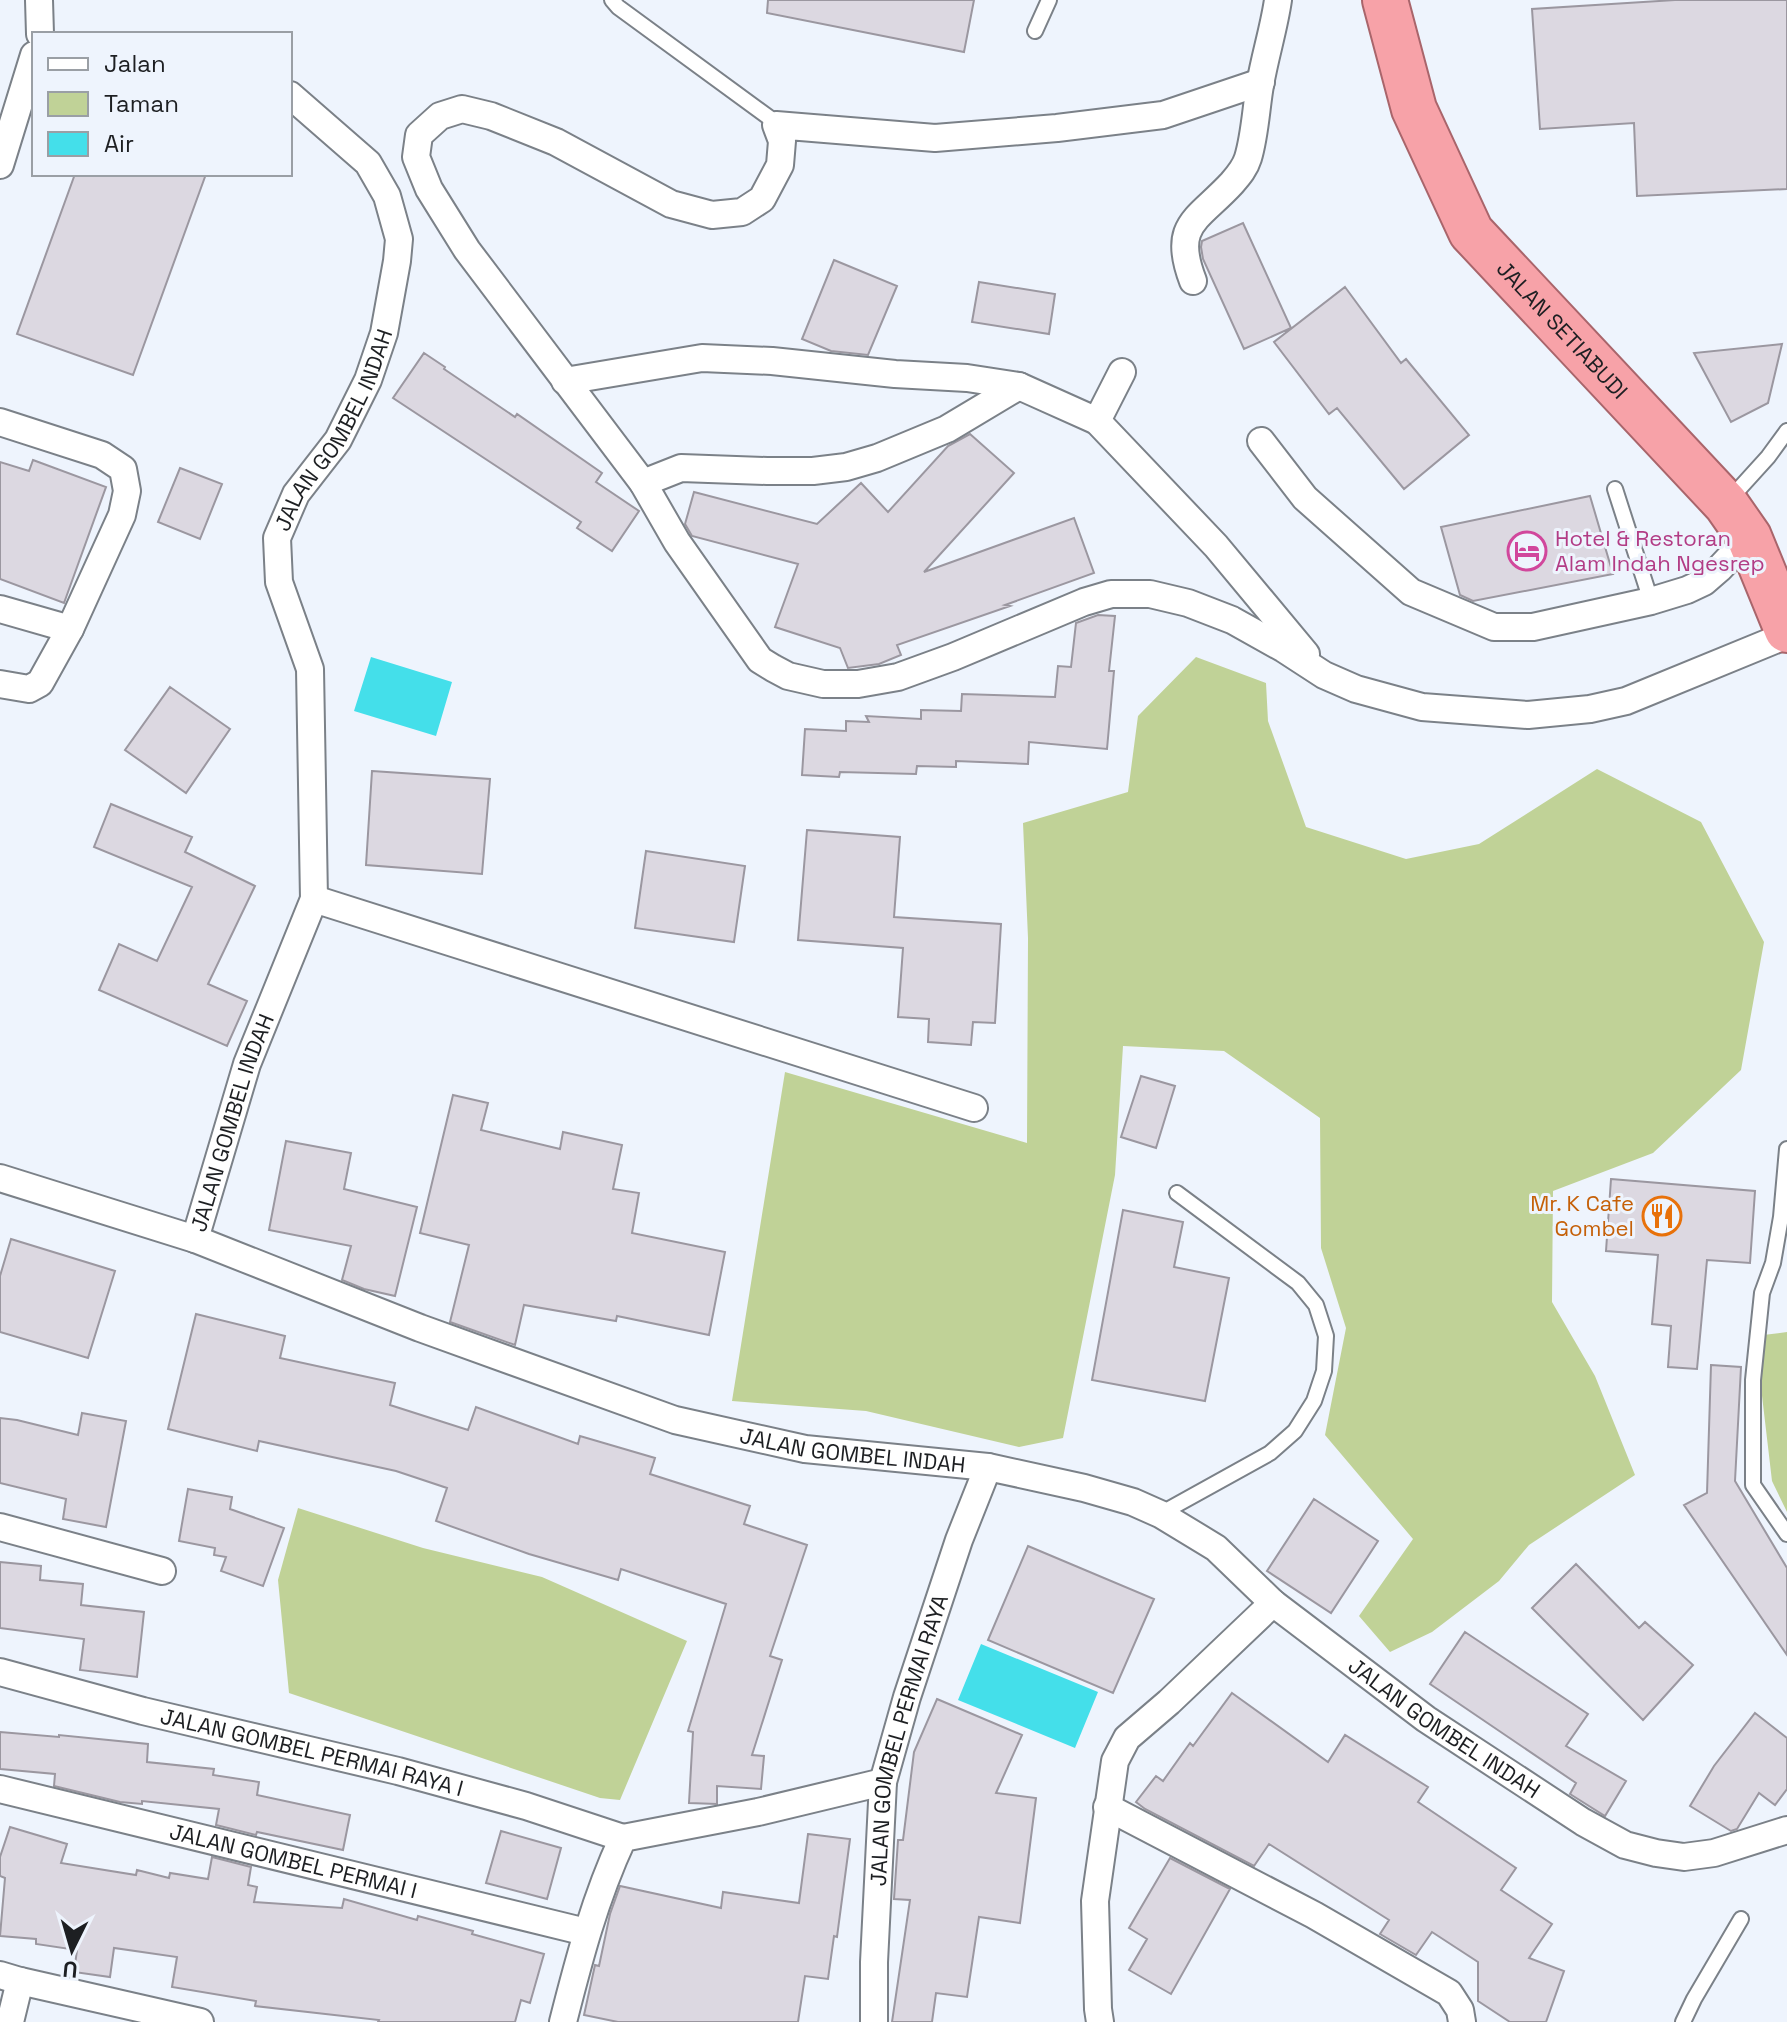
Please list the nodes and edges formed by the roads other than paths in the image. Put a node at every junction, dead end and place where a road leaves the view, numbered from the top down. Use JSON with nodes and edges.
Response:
{"nodes":[{"id":1,"x":39,"y":0,"type":"edge"},
{"id":2,"x":612,"y":0,"type":"edge"},
{"id":3,"x":1049,"y":0,"type":"edge"},
{"id":4,"x":1278,"y":0,"type":"edge"},
{"id":5,"x":1385,"y":0,"type":"edge"},
{"id":6,"x":1035,"y":31,"type":"dead end"},
{"id":7,"x":40,"y":32,"type":"edge"},
{"id":8,"x":32,"y":61,"type":"edge"},
{"id":9,"x":1261,"y":82,"type":"junction"},
{"id":10,"x":292,"y":97,"type":"edge"},
{"id":11,"x":776,"y":125,"type":"junction"},
{"id":12,"x":0,"y":165,"type":"edge"},
{"id":13,"x":1193,"y":281,"type":"dead end"},
{"id":14,"x":1122,"y":372,"type":"dead end"},
{"id":15,"x":565,"y":381,"type":"junction"},
{"id":16,"x":1019,"y":386,"type":"junction"},
{"id":17,"x":1097,"y":421,"type":"junction"},
{"id":18,"x":0,"y":422,"type":"edge"},
{"id":19,"x":1787,"y":431,"type":"edge"},
{"id":20,"x":1261,"y":441,"type":"dead end"},
{"id":21,"x":643,"y":483,"type":"junction"},
{"id":22,"x":1615,"y":489,"type":"dead end"},
{"id":23,"x":1738,"y":520,"type":"junction"},
{"id":24,"x":1651,"y":601,"type":"junction"},
{"id":25,"x":0,"y":609,"type":"edge"},
{"id":26,"x":70,"y":629,"type":"junction"},
{"id":27,"x":1787,"y":633,"type":"edge"},
{"id":28,"x":1324,"y":675,"type":"junction"},
{"id":29,"x":0,"y":684,"type":"edge"},
{"id":30,"x":314,"y":899,"type":"junction"},
{"id":31,"x":974,"y":1108,"type":"dead end"},
{"id":32,"x":1787,"y":1149,"type":"edge"},
{"id":33,"x":0,"y":1178,"type":"edge"},
{"id":34,"x":1177,"y":1193,"type":"dead end"},
{"id":35,"x":195,"y":1239,"type":"junction"},
{"id":36,"x":988,"y":1467,"type":"junction"},
{"id":37,"x":1160,"y":1514,"type":"junction"},
{"id":38,"x":0,"y":1527,"type":"edge"},
{"id":39,"x":1787,"y":1534,"type":"edge"},
{"id":40,"x":162,"y":1571,"type":"dead end"},
{"id":41,"x":1273,"y":1603,"type":"junction"},
{"id":42,"x":0,"y":1672,"type":"edge"},
{"id":43,"x":883,"y":1782,"type":"junction"},
{"id":44,"x":0,"y":1789,"type":"edge"},
{"id":45,"x":1107,"y":1807,"type":"junction"},
{"id":46,"x":1787,"y":1830,"type":"edge"},
{"id":47,"x":623,"y":1838,"type":"junction"},
{"id":48,"x":1741,"y":1919,"type":"dead end"},
{"id":49,"x":586,"y":1932,"type":"junction"},
{"id":50,"x":10,"y":1978,"type":"edge"},
{"id":51,"x":10,"y":2022,"type":"edge"},
{"id":52,"x":200,"y":2022,"type":"edge"},
{"id":53,"x":563,"y":2022,"type":"edge"},
{"id":54,"x":874,"y":2022,"type":"edge"},
{"id":55,"x":1100,"y":2022,"type":"edge"},
{"id":56,"x":1462,"y":2022,"type":"edge"},
{"id":57,"x":1683,"y":2022,"type":"edge"}],
"edges":[{"from":1,"to":7,"type":"street"},
{"from":2,"to":11,"type":"lane"},
{"from":3,"to":6,"type":"lane"},
{"from":4,"to":9,"type":"street"},
{"from":5,"to":23,"type":"highway","name":"JALAN SETIABUDI"},
{"from":8,"to":12,"type":"street"},
{"from":9,"to":11,"type":"street"},
{"from":9,"to":13,"type":"street"},
{"from":10,"to":30,"type":"street","name":"JALAN GOMBEL INDAH"},
{"from":11,"to":15,"type":"street"},
{"from":14,"to":17,"type":"street"},
{"from":15,"to":16,"type":"street"},
{"from":15,"to":21,"type":"street"},
{"from":16,"to":17,"type":"street"},
{"from":16,"to":21,"type":"street"},
{"from":17,"to":28,"type":"street"},
{"from":18,"to":26,"type":"street"},
{"from":19,"to":23,"type":"lane"},
{"from":20,"to":24,"type":"street"},
{"from":21,"to":28,"type":"street"},
{"from":22,"to":24,"type":"lane"},
{"from":23,"to":24,"type":"street"},
{"from":23,"to":27,"type":"highway","name":"JALAN SETIABUDI"},
{"from":25,"to":26,"type":"street"},
{"from":26,"to":29,"type":"street"},
{"from":27,"to":28,"type":"street"},
{"from":30,"to":31,"type":"street"},
{"from":30,"to":35,"type":"street","name":"JALAN GOMBEL INDAH"},
{"from":32,"to":39,"type":"lane"},
{"from":33,"to":35,"type":"street"},
{"from":34,"to":37,"type":"lane"},
{"from":35,"to":36,"type":"street","name":"JALAN GOMBEL INDAH"},
{"from":36,"to":37,"type":"street","name":"JALAN GOMBEL INDAH"},
{"from":36,"to":43,"type":"street","name":"JALAN GOMBEL PERMAI RAYA"},
{"from":37,"to":41,"type":"street","name":"JALAN GOMBEL INDAH"},
{"from":38,"to":40,"type":"street"},
{"from":41,"to":45,"type":"street"},
{"from":41,"to":46,"type":"street","name":"JALAN GOMBEL INDAH"},
{"from":42,"to":47,"type":"street","name":"JALAN GOMBEL PERMAI RAYA I"},
{"from":43,"to":47,"type":"street"},
{"from":43,"to":54,"type":"street","name":"JALAN GOMBEL PERMAI RAYA"},
{"from":44,"to":49,"type":"street","name":"JALAN GOMBEL PERMAI I"},
{"from":45,"to":55,"type":"street"},
{"from":45,"to":56,"type":"street"},
{"from":47,"to":49,"type":"street"},
{"from":48,"to":57,"type":"lane"},
{"from":49,"to":53,"type":"street"},
{"from":50,"to":51,"type":"street"},
{"from":50,"to":52,"type":"street"}]}
